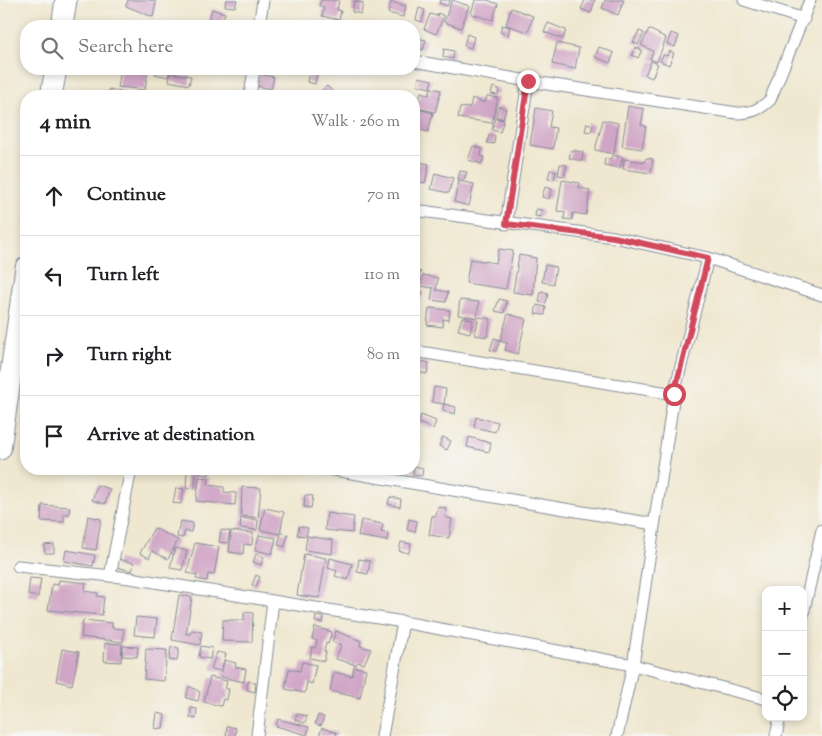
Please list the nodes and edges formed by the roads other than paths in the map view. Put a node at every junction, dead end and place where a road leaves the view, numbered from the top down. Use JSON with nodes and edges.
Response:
{"nodes":[{"id":1,"x":66,"y":0,"type":"edge"},
{"id":2,"x":263,"y":0,"type":"edge"},
{"id":3,"x":744,"y":0,"type":"edge"},
{"id":4,"x":810,"y":0,"type":"edge"},
{"id":5,"x":804,"y":19,"type":"junction"},
{"id":6,"x":63,"y":20,"type":"edge"},
{"id":7,"x":261,"y":20,"type":"edge"},
{"id":8,"x":420,"y":62,"type":"edge"},
{"id":9,"x":55,"y":75,"type":"edge"},
{"id":10,"x":253,"y":75,"type":"edge"},
{"id":11,"x":528,"y":81,"type":"junction"},
{"id":12,"x":52,"y":90,"type":"edge"},
{"id":13,"x":251,"y":90,"type":"edge"},
{"id":14,"x":420,"y":211,"type":"edge"},
{"id":15,"x":506,"y":224,"type":"junction"},
{"id":16,"x":708,"y":258,"type":"junction"},
{"id":17,"x":822,"y":295,"type":"edge"},
{"id":18,"x":20,"y":310,"type":"edge"},
{"id":19,"x":420,"y":351,"type":"edge"},
{"id":20,"x":674,"y":394,"type":"junction"},
{"id":21,"x":0,"y":449,"type":"edge"},
{"id":22,"x":130,"y":475,"type":"edge"},
{"id":23,"x":364,"y":475,"type":"edge"},
{"id":24,"x":654,"y":524,"type":"junction"},
{"id":25,"x":822,"y":530,"type":"edge"},
{"id":26,"x":18,"y":566,"type":"dead end"},
{"id":27,"x":110,"y":576,"type":"junction"},
{"id":28,"x":807,"y":596,"type":"edge"},
{"id":29,"x":272,"y":601,"type":"junction"},
{"id":30,"x":404,"y":622,"type":"junction"},
{"id":31,"x":633,"y":665,"type":"junction"},
{"id":32,"x":762,"y":698,"type":"edge"},
{"id":33,"x":779,"y":721,"type":"edge"},
{"id":34,"x":257,"y":736,"type":"edge"},
{"id":35,"x":382,"y":736,"type":"edge"},
{"id":36,"x":617,"y":736,"type":"edge"},
{"id":37,"x":776,"y":736,"type":"edge"}],
"edges":[{"from":1,"to":6,"type":"highway"},
{"from":2,"to":7,"type":"street"},
{"from":3,"to":5,"type":"street"},
{"from":4,"to":5,"type":"street"},
{"from":5,"to":11,"type":"street"},
{"from":8,"to":11,"type":"street"},
{"from":9,"to":12,"type":"highway"},
{"from":10,"to":13,"type":"street"},
{"from":11,"to":15,"type":"street"},
{"from":14,"to":15,"type":"street"},
{"from":15,"to":16,"type":"street"},
{"from":16,"to":17,"type":"street"},
{"from":16,"to":20,"type":"street"},
{"from":18,"to":21,"type":"highway"},
{"from":19,"to":20,"type":"street"},
{"from":20,"to":24,"type":"street"},
{"from":22,"to":27,"type":"street"},
{"from":23,"to":24,"type":"street"},
{"from":24,"to":31,"type":"street"},
{"from":25,"to":28,"type":"street"},
{"from":26,"to":27,"type":"street"},
{"from":27,"to":29,"type":"street"},
{"from":29,"to":30,"type":"street"},
{"from":29,"to":34,"type":"street"},
{"from":30,"to":31,"type":"street"},
{"from":30,"to":35,"type":"street"},
{"from":31,"to":32,"type":"street"},
{"from":31,"to":36,"type":"street"},
{"from":33,"to":37,"type":"street"}]}
